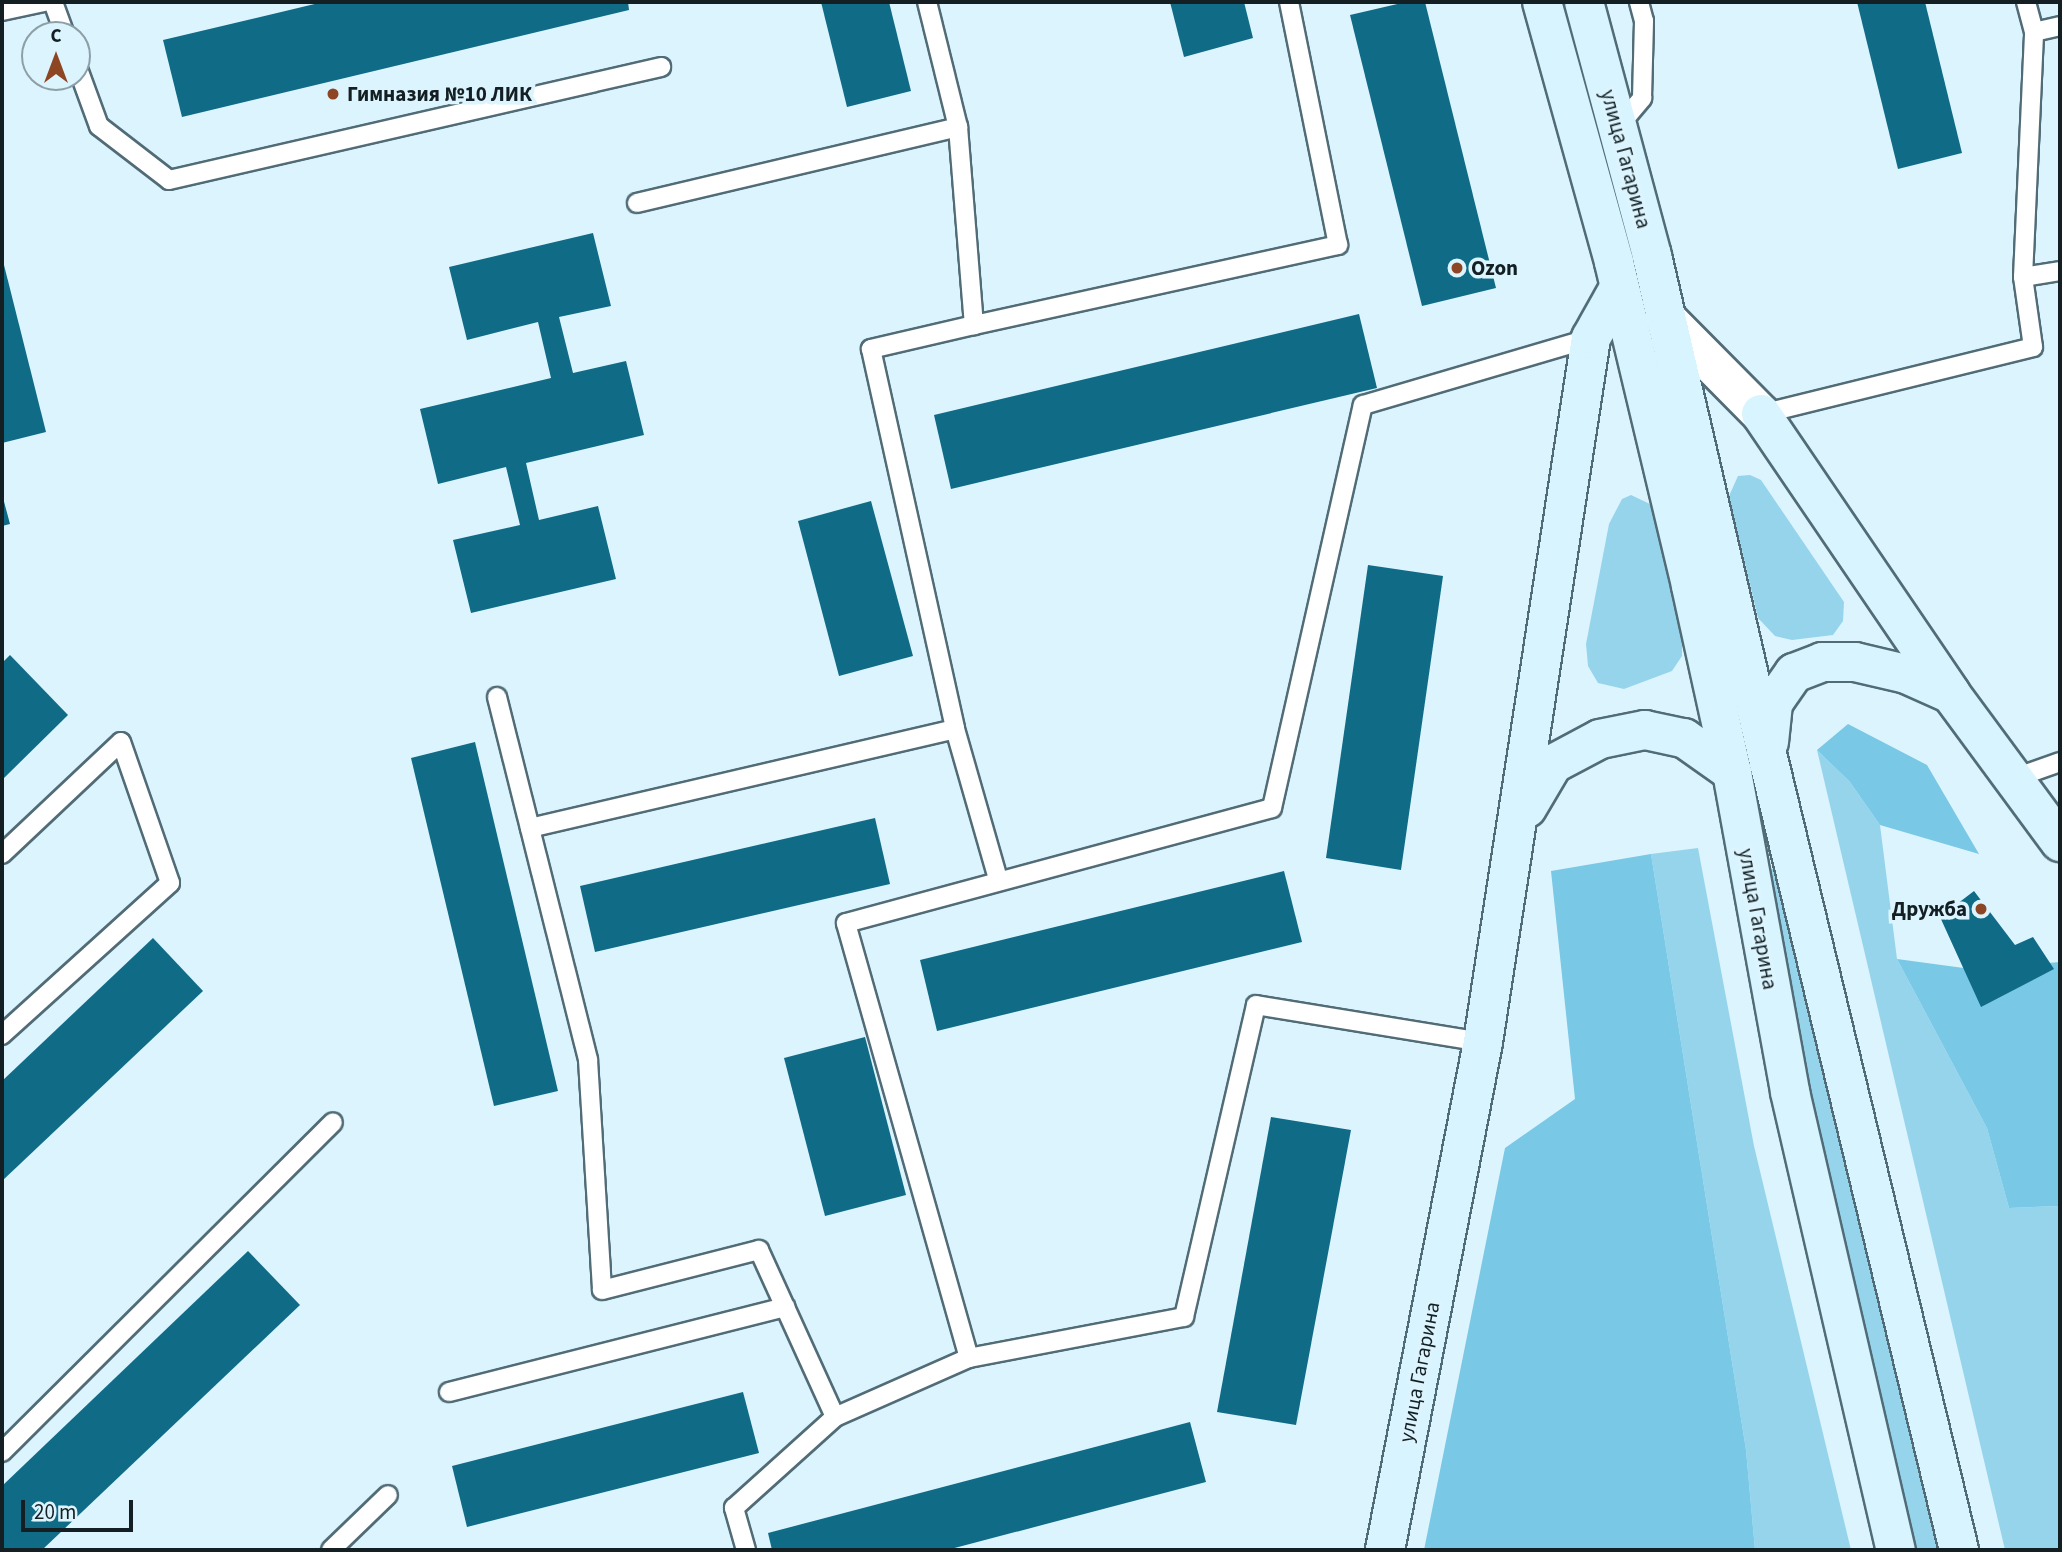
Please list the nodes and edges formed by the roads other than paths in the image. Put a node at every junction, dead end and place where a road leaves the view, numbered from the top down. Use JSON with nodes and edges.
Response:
{"nodes":[{"id":1,"x":44,"y":2,"type":"edge"},
{"id":2,"x":53,"y":2,"type":"edge"},
{"id":3,"x":927,"y":2,"type":"edge"},
{"id":4,"x":1289,"y":2,"type":"edge"},
{"id":5,"x":1542,"y":2,"type":"edge"},
{"id":6,"x":1584,"y":2,"type":"edge"},
{"id":7,"x":1639,"y":2,"type":"edge"},
{"id":8,"x":2026,"y":2,"type":"edge"},
{"id":9,"x":2,"y":12,"type":"edge"},
{"id":10,"x":60,"y":21,"type":"edge"},
{"id":11,"x":2060,"y":26,"type":"edge"},
{"id":12,"x":2034,"y":32,"type":"junction"},
{"id":13,"x":661,"y":67,"type":"dead end"},
{"id":14,"x":86,"y":91,"type":"edge"},
{"id":15,"x":958,"y":127,"type":"junction"},
{"id":16,"x":1618,"y":127,"type":"junction"},
{"id":17,"x":637,"y":202,"type":"dead end"},
{"id":18,"x":2060,"y":271,"type":"edge"},
{"id":19,"x":2023,"y":277,"type":"junction"},
{"id":20,"x":1619,"y":288,"type":"junction"},
{"id":21,"x":1665,"y":317,"type":"junction"},
{"id":22,"x":974,"y":325,"type":"junction"},
{"id":23,"x":1591,"y":338,"type":"junction"},
{"id":24,"x":1761,"y":414,"type":"junction"},
{"id":25,"x":1951,"y":694,"type":"junction"},
{"id":26,"x":497,"y":697,"type":"dead end"},
{"id":27,"x":955,"y":729,"type":"junction"},
{"id":28,"x":1768,"y":758,"type":"junction"},
{"id":29,"x":2060,"y":762,"type":"edge"},
{"id":30,"x":1732,"y":772,"type":"junction"},
{"id":31,"x":2012,"y":779,"type":"junction"},
{"id":32,"x":1517,"y":824,"type":"junction"},
{"id":33,"x":530,"y":828,"type":"junction"},
{"id":34,"x":2060,"y":842,"type":"edge"},
{"id":35,"x":2,"y":855,"type":"edge"},
{"id":36,"x":998,"y":880,"type":"junction"},
{"id":37,"x":2,"y":1035,"type":"edge"},
{"id":38,"x":1483,"y":1042,"type":"junction"},
{"id":39,"x":333,"y":1122,"type":"dead end"},
{"id":40,"x":785,"y":1307,"type":"junction"},
{"id":41,"x":969,"y":1358,"type":"junction"},
{"id":42,"x":449,"y":1392,"type":"dead end"},
{"id":43,"x":835,"y":1418,"type":"junction"},
{"id":44,"x":2,"y":1452,"type":"edge"},
{"id":45,"x":388,"y":1495,"type":"dead end"},
{"id":46,"x":331,"y":1550,"type":"edge"},
{"id":47,"x":746,"y":1550,"type":"edge"},
{"id":48,"x":1385,"y":1550,"type":"edge"},
{"id":49,"x":1896,"y":1550,"type":"edge"},
{"id":50,"x":1959,"y":1550,"type":"edge"}],
"edges":[{"from":1,"to":9,"type":"lane"},
{"from":2,"to":10,"type":"lane"},
{"from":3,"to":15,"type":"lane"},
{"from":4,"to":22,"type":"lane"},
{"from":5,"to":20,"type":"main road","name":"улица Гагарина"},
{"from":6,"to":16,"type":"main road","name":"улица Гагарина"},
{"from":7,"to":16,"type":"lane"},
{"from":8,"to":12,"type":"lane"},
{"from":11,"to":12,"type":"lane"},
{"from":12,"to":19,"type":"lane"},
{"from":13,"to":14,"type":"lane"},
{"from":15,"to":17,"type":"lane"},
{"from":15,"to":22,"type":"lane"},
{"from":16,"to":21,"type":"main road","name":"улица Гагарина"},
{"from":18,"to":19,"type":"lane"},
{"from":19,"to":24,"type":"lane"},
{"from":20,"to":23,"type":"main road","name":"улица Гагарина"},
{"from":20,"to":30,"type":"main road","name":"улица Гагарина"},
{"from":21,"to":24,"type":"street"},
{"from":21,"to":28,"type":"main road","name":"улица Гагарина"},
{"from":22,"to":27,"type":"lane"},
{"from":23,"to":32,"type":"main road","name":"улица Гагарина"},
{"from":23,"to":36,"type":"lane"},
{"from":24,"to":25,"type":"main road"},
{"from":25,"to":28,"type":"main road"},
{"from":25,"to":31,"type":"main road"},
{"from":26,"to":33,"type":"lane"},
{"from":27,"to":33,"type":"lane"},
{"from":27,"to":36,"type":"lane"},
{"from":28,"to":50,"type":"main road","name":"улица Гагарина"},
{"from":29,"to":31,"type":"lane"},
{"from":30,"to":32,"type":"main road"},
{"from":30,"to":49,"type":"main road","name":"улица Гагарина"},
{"from":31,"to":34,"type":"main road"},
{"from":32,"to":38,"type":"main road","name":"улица Гагарина"},
{"from":33,"to":40,"type":"lane"},
{"from":35,"to":37,"type":"lane"},
{"from":36,"to":41,"type":"lane"},
{"from":38,"to":41,"type":"lane"},
{"from":38,"to":48,"type":"main road","name":"улица Гагарина"},
{"from":39,"to":44,"type":"lane"},
{"from":40,"to":42,"type":"lane"},
{"from":40,"to":43,"type":"lane"},
{"from":41,"to":43,"type":"lane"},
{"from":43,"to":47,"type":"lane"},
{"from":45,"to":46,"type":"lane"}]}
